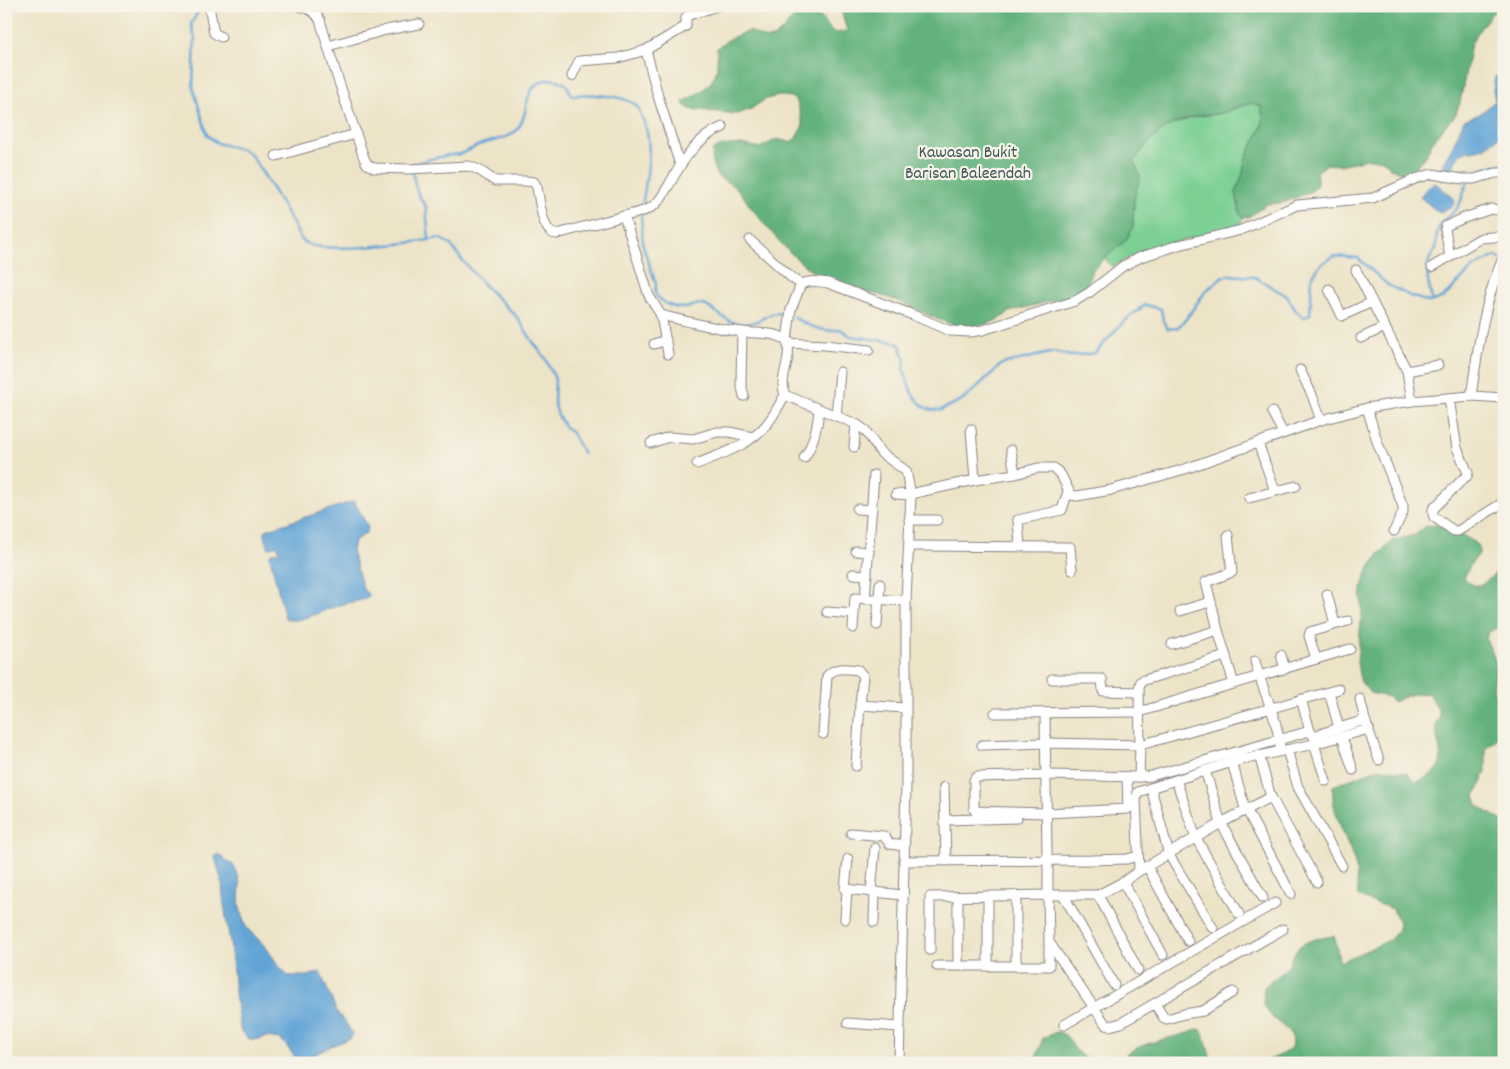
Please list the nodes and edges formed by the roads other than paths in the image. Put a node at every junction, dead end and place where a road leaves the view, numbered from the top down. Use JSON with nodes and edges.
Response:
{"nodes":[{"id":1,"x":209,"y":6,"type":"edge"},
{"id":2,"x":299,"y":6,"type":"edge"},
{"id":3,"x":717,"y":6,"type":"edge"},
{"id":4,"x":419,"y":24,"type":"dead end"},
{"id":5,"x":222,"y":37,"type":"dead end"},
{"id":6,"x":328,"y":46,"type":"junction"},
{"id":7,"x":646,"y":50,"type":"junction"},
{"id":8,"x":572,"y":76,"type":"dead end"},
{"id":9,"x":723,"y":127,"type":"dead end"},
{"id":10,"x":356,"y":134,"type":"junction"},
{"id":11,"x":276,"y":156,"type":"dead end"},
{"id":12,"x":680,"y":165,"type":"junction"},
{"id":13,"x":1504,"y":173,"type":"edge"},
{"id":14,"x":1504,"y":211,"type":"edge"},
{"id":15,"x":624,"y":216,"type":"junction"},
{"id":16,"x":1504,"y":238,"type":"edge"},
{"id":17,"x":750,"y":240,"type":"dead end"},
{"id":18,"x":1450,"y":257,"type":"junction"},
{"id":19,"x":1502,"y":260,"type":"edge"},
{"id":20,"x":1432,"y":267,"type":"dead end"},
{"id":21,"x":1356,"y":270,"type":"dead end"},
{"id":22,"x":1499,"y":281,"type":"edge"},
{"id":23,"x":801,"y":284,"type":"junction"},
{"id":24,"x":1329,"y":289,"type":"dead end"},
{"id":25,"x":1372,"y":302,"type":"junction"},
{"id":26,"x":661,"y":315,"type":"junction"},
{"id":27,"x":1385,"y":327,"type":"junction"},
{"id":28,"x":742,"y":332,"type":"junction"},
{"id":29,"x":1361,"y":338,"type":"dead end"},
{"id":30,"x":666,"y":340,"type":"junction"},
{"id":31,"x":787,"y":342,"type":"junction"},
{"id":32,"x":654,"y":344,"type":"dead end"},
{"id":33,"x":869,"y":350,"type":"dead end"},
{"id":34,"x":668,"y":354,"type":"dead end"},
{"id":35,"x":1438,"y":365,"type":"dead end"},
{"id":36,"x":1300,"y":370,"type":"dead end"},
{"id":37,"x":1407,"y":371,"type":"junction"},
{"id":38,"x":840,"y":372,"type":"dead end"},
{"id":39,"x":785,"y":395,"type":"junction"},
{"id":40,"x":744,"y":396,"type":"dead end"},
{"id":41,"x":1471,"y":396,"type":"junction"},
{"id":42,"x":1504,"y":398,"type":"edge"},
{"id":43,"x":1449,"y":399,"type":"junction"},
{"id":44,"x":1412,"y":401,"type":"junction"},
{"id":45,"x":1367,"y":408,"type":"junction"},
{"id":46,"x":819,"y":410,"type":"junction"},
{"id":47,"x":1272,"y":412,"type":"dead end"},
{"id":48,"x":836,"y":416,"type":"junction"},
{"id":49,"x":1321,"y":420,"type":"junction"},
{"id":50,"x":856,"y":424,"type":"junction"},
{"id":51,"x":971,"y":428,"type":"dead end"},
{"id":52,"x":1283,"y":433,"type":"junction"},
{"id":53,"x":754,"y":437,"type":"junction"},
{"id":54,"x":651,"y":443,"type":"dead end"},
{"id":55,"x":1258,"y":443,"type":"junction"},
{"id":56,"x":854,"y":446,"type":"dead end"},
{"id":57,"x":1011,"y":450,"type":"dead end"},
{"id":58,"x":804,"y":458,"type":"dead end"},
{"id":59,"x":697,"y":464,"type":"dead end"},
{"id":60,"x":1015,"y":474,"type":"junction"},
{"id":61,"x":874,"y":475,"type":"dead end"},
{"id":62,"x":975,"y":480,"type":"junction"},
{"id":63,"x":1296,"y":486,"type":"dead end"},
{"id":64,"x":1068,"y":491,"type":"junction"},
{"id":65,"x":1275,"y":491,"type":"junction"},
{"id":66,"x":896,"y":494,"type":"dead end"},
{"id":67,"x":911,"y":495,"type":"junction"},
{"id":68,"x":1249,"y":498,"type":"dead end"},
{"id":69,"x":1504,"y":502,"type":"edge"},
{"id":70,"x":857,"y":509,"type":"dead end"},
{"id":71,"x":872,"y":510,"type":"junction"},
{"id":72,"x":909,"y":520,"type":"junction"},
{"id":73,"x":937,"y":520,"type":"dead end"},
{"id":74,"x":1394,"y":531,"type":"dead end"},
{"id":75,"x":1228,"y":535,"type":"dead end"},
{"id":76,"x":909,"y":546,"type":"junction"},
{"id":77,"x":1020,"y":548,"type":"junction"},
{"id":78,"x":856,"y":551,"type":"dead end"},
{"id":79,"x":868,"y":552,"type":"junction"},
{"id":80,"x":1072,"y":570,"type":"dead end"},
{"id":81,"x":853,"y":574,"type":"dead end"},
{"id":82,"x":867,"y":575,"type":"junction"},
{"id":83,"x":880,"y":584,"type":"dead end"},
{"id":84,"x":1327,"y":594,"type":"dead end"},
{"id":85,"x":865,"y":599,"type":"junction"},
{"id":86,"x":878,"y":599,"type":"junction"},
{"id":87,"x":906,"y":601,"type":"junction"},
{"id":88,"x":1210,"y":602,"type":"junction"},
{"id":89,"x":1180,"y":610,"type":"dead end"},
{"id":90,"x":827,"y":612,"type":"dead end"},
{"id":91,"x":854,"y":614,"type":"junction"},
{"id":92,"x":1348,"y":621,"type":"dead end"},
{"id":93,"x":1335,"y":624,"type":"junction"},
{"id":94,"x":876,"y":625,"type":"dead end"},
{"id":95,"x":853,"y":628,"type":"dead end"},
{"id":96,"x":1218,"y":630,"type":"junction"},
{"id":97,"x":1172,"y":644,"type":"dead end"},
{"id":98,"x":1350,"y":649,"type":"dead end"},
{"id":99,"x":1281,"y":655,"type":"dead end"},
{"id":100,"x":1226,"y":656,"type":"junction"},
{"id":101,"x":1316,"y":659,"type":"junction"},
{"id":102,"x":1255,"y":661,"type":"dead end"},
{"id":103,"x":1285,"y":669,"type":"junction"},
{"id":104,"x":1259,"y":677,"type":"junction"},
{"id":105,"x":1052,"y":680,"type":"dead end"},
{"id":106,"x":1234,"y":684,"type":"junction"},
{"id":107,"x":1339,"y":689,"type":"dead end"},
{"id":108,"x":1139,"y":692,"type":"junction"},
{"id":109,"x":1329,"y":692,"type":"junction"},
{"id":110,"x":1301,"y":699,"type":"junction"},
{"id":111,"x":1360,"y":699,"type":"dead end"},
{"id":112,"x":860,"y":705,"type":"junction"},
{"id":113,"x":905,"y":708,"type":"junction"},
{"id":114,"x":1272,"y":708,"type":"junction"},
{"id":115,"x":1139,"y":712,"type":"junction"},
{"id":116,"x":995,"y":713,"type":"dead end"},
{"id":117,"x":1046,"y":713,"type":"junction"},
{"id":118,"x":1365,"y":720,"type":"junction"},
{"id":119,"x":1369,"y":729,"type":"junction"},
{"id":120,"x":1310,"y":731,"type":"junction"},
{"id":121,"x":1341,"y":732,"type":"junction"},
{"id":122,"x":823,"y":734,"type":"dead end"},
{"id":123,"x":1280,"y":740,"type":"junction"},
{"id":124,"x":1047,"y":743,"type":"junction"},
{"id":125,"x":1314,"y":744,"type":"junction"},
{"id":126,"x":982,"y":745,"type":"dead end"},
{"id":127,"x":1140,"y":745,"type":"junction"},
{"id":128,"x":1284,"y":750,"type":"junction"},
{"id":129,"x":1259,"y":755,"type":"junction"},
{"id":130,"x":1379,"y":760,"type":"dead end"},
{"id":131,"x":1232,"y":762,"type":"junction"},
{"id":132,"x":856,"y":766,"type":"dead end"},
{"id":133,"x":1204,"y":770,"type":"junction"},
{"id":134,"x":1353,"y":770,"type":"dead end"},
{"id":135,"x":1047,"y":775,"type":"junction"},
{"id":136,"x":1126,"y":777,"type":"junction"},
{"id":137,"x":1139,"y":777,"type":"junction"},
{"id":138,"x":1176,"y":780,"type":"junction"},
{"id":139,"x":1326,"y":781,"type":"dead end"},
{"id":140,"x":944,"y":787,"type":"dead end"},
{"id":141,"x":1151,"y":788,"type":"junction"},
{"id":142,"x":1271,"y":797,"type":"junction"},
{"id":143,"x":1246,"y":810,"type":"junction"},
{"id":144,"x":1136,"y":814,"type":"junction"},
{"id":145,"x":1046,"y":815,"type":"junction"},
{"id":146,"x":945,"y":820,"type":"junction"},
{"id":147,"x":1221,"y":823,"type":"junction"},
{"id":148,"x":851,"y":834,"type":"dead end"},
{"id":149,"x":1196,"y":838,"type":"junction"},
{"id":150,"x":904,"y":846,"type":"junction"},
{"id":151,"x":875,"y":848,"type":"dead end"},
{"id":152,"x":1169,"y":855,"type":"junction"},
{"id":153,"x":1138,"y":856,"type":"junction"},
{"id":154,"x":946,"y":858,"type":"junction"},
{"id":155,"x":1047,"y":858,"type":"junction"},
{"id":156,"x":848,"y":859,"type":"dead end"},
{"id":157,"x":904,"y":859,"type":"junction"},
{"id":158,"x":1148,"y":866,"type":"junction"},
{"id":159,"x":1342,"y":866,"type":"dead end"},
{"id":160,"x":1139,"y":871,"type":"junction"},
{"id":161,"x":1123,"y":882,"type":"junction"},
{"id":162,"x":1317,"y":882,"type":"dead end"},
{"id":163,"x":847,"y":889,"type":"junction"},
{"id":164,"x":873,"y":892,"type":"junction"},
{"id":165,"x":1098,"y":894,"type":"junction"},
{"id":166,"x":1291,"y":894,"type":"dead end"},
{"id":167,"x":903,"y":895,"type":"junction"},
{"id":168,"x":1048,"y":895,"type":"junction"},
{"id":169,"x":988,"y":896,"type":"junction"},
{"id":170,"x":1016,"y":896,"type":"junction"},
{"id":171,"x":1064,"y":896,"type":"junction"},
{"id":172,"x":958,"y":897,"type":"junction"},
{"id":173,"x":1263,"y":898,"type":"dead end"},
{"id":174,"x":1274,"y":902,"type":"dead end"},
{"id":175,"x":1239,"y":914,"type":"dead end"},
{"id":176,"x":845,"y":919,"type":"dead end"},
{"id":177,"x":874,"y":922,"type":"dead end"},
{"id":178,"x":1213,"y":928,"type":"dead end"},
{"id":179,"x":1283,"y":929,"type":"dead end"},
{"id":180,"x":1188,"y":941,"type":"dead end"},
{"id":181,"x":1049,"y":942,"type":"junction"},
{"id":182,"x":930,"y":950,"type":"dead end"},
{"id":183,"x":1162,"y":955,"type":"dead end"},
{"id":184,"x":937,"y":966,"type":"dead end"},
{"id":185,"x":958,"y":966,"type":"junction"},
{"id":186,"x":988,"y":966,"type":"junction"},
{"id":187,"x":1016,"y":966,"type":"junction"},
{"id":188,"x":1138,"y":970,"type":"dead end"},
{"id":189,"x":1114,"y":985,"type":"dead end"},
{"id":190,"x":1233,"y":992,"type":"dead end"},
{"id":191,"x":1155,"y":1004,"type":"junction"},
{"id":192,"x":1094,"y":1008,"type":"junction"},
{"id":193,"x":848,"y":1023,"type":"dead end"},
{"id":194,"x":1064,"y":1025,"type":"dead end"},
{"id":195,"x":898,"y":1027,"type":"junction"},
{"id":196,"x":898,"y":1063,"type":"edge"}],
"edges":[{"from":1,"to":5,"type":"street"},
{"from":2,"to":6,"type":"street"},
{"from":3,"to":7,"type":"street"},
{"from":4,"to":6,"type":"street"},
{"from":6,"to":10,"type":"street"},
{"from":7,"to":8,"type":"street"},
{"from":7,"to":12,"type":"street"},
{"from":9,"to":12,"type":"street"},
{"from":10,"to":11,"type":"street"},
{"from":10,"to":15,"type":"street"},
{"from":12,"to":15,"type":"street"},
{"from":13,"to":23,"type":"street"},
{"from":14,"to":18,"type":"street"},
{"from":15,"to":26,"type":"street"},
{"from":16,"to":18,"type":"street"},
{"from":17,"to":23,"type":"street"},
{"from":18,"to":20,"type":"street"},
{"from":19,"to":22,"type":"street"},
{"from":21,"to":25,"type":"street"},
{"from":22,"to":41,"type":"street"},
{"from":23,"to":31,"type":"street"},
{"from":24,"to":25,"type":"street"},
{"from":25,"to":27,"type":"street"},
{"from":26,"to":28,"type":"street"},
{"from":26,"to":30,"type":"street"},
{"from":27,"to":29,"type":"street"},
{"from":27,"to":37,"type":"street"},
{"from":28,"to":31,"type":"street"},
{"from":28,"to":40,"type":"street"},
{"from":30,"to":32,"type":"street"},
{"from":30,"to":34,"type":"street"},
{"from":31,"to":33,"type":"street"},
{"from":31,"to":39,"type":"street"},
{"from":35,"to":37,"type":"street"},
{"from":36,"to":49,"type":"street"},
{"from":37,"to":44,"type":"street"},
{"from":38,"to":48,"type":"street"},
{"from":39,"to":46,"type":"street"},
{"from":39,"to":53,"type":"street"},
{"from":41,"to":42,"type":"street"},
{"from":41,"to":43,"type":"street"},
{"from":43,"to":44,"type":"street"},
{"from":43,"to":69,"type":"street"},
{"from":44,"to":45,"type":"street"},
{"from":45,"to":49,"type":"street"},
{"from":45,"to":74,"type":"street"},
{"from":46,"to":48,"type":"street"},
{"from":46,"to":58,"type":"street"},
{"from":47,"to":52,"type":"street"},
{"from":48,"to":50,"type":"street"},
{"from":49,"to":52,"type":"street"},
{"from":50,"to":56,"type":"street"},
{"from":50,"to":67,"type":"street"},
{"from":51,"to":62,"type":"street"},
{"from":52,"to":55,"type":"street"},
{"from":53,"to":54,"type":"street"},
{"from":53,"to":59,"type":"street"},
{"from":55,"to":64,"type":"street"},
{"from":55,"to":65,"type":"street"},
{"from":57,"to":60,"type":"street"},
{"from":60,"to":62,"type":"street"},
{"from":60,"to":64,"type":"street"},
{"from":61,"to":71,"type":"street"},
{"from":62,"to":67,"type":"street"},
{"from":63,"to":65,"type":"street"},
{"from":64,"to":77,"type":"street"},
{"from":65,"to":68,"type":"street"},
{"from":66,"to":67,"type":"street"},
{"from":67,"to":72,"type":"street"},
{"from":70,"to":71,"type":"street"},
{"from":71,"to":79,"type":"street"},
{"from":72,"to":73,"type":"street"},
{"from":72,"to":76,"type":"street"},
{"from":75,"to":88,"type":"street"},
{"from":76,"to":77,"type":"street"},
{"from":76,"to":87,"type":"street"},
{"from":77,"to":80,"type":"street"},
{"from":78,"to":79,"type":"street"},
{"from":79,"to":82,"type":"street"},
{"from":81,"to":82,"type":"street"},
{"from":82,"to":85,"type":"street"},
{"from":83,"to":86,"type":"street"},
{"from":84,"to":93,"type":"street"},
{"from":85,"to":86,"type":"street"},
{"from":85,"to":91,"type":"street"},
{"from":86,"to":87,"type":"street"},
{"from":86,"to":94,"type":"street"},
{"from":87,"to":113,"type":"street"},
{"from":88,"to":89,"type":"street"},
{"from":88,"to":96,"type":"street"},
{"from":90,"to":91,"type":"street"},
{"from":91,"to":95,"type":"street"},
{"from":92,"to":93,"type":"street"},
{"from":93,"to":101,"type":"street"},
{"from":96,"to":97,"type":"street"},
{"from":96,"to":100,"type":"street"},
{"from":98,"to":101,"type":"street"},
{"from":99,"to":103,"type":"street"},
{"from":100,"to":106,"type":"street"},
{"from":100,"to":108,"type":"street"},
{"from":101,"to":103,"type":"street"},
{"from":102,"to":104,"type":"street"},
{"from":103,"to":104,"type":"street"},
{"from":104,"to":106,"type":"street"},
{"from":104,"to":114,"type":"street"},
{"from":105,"to":108,"type":"street"},
{"from":106,"to":115,"type":"street"},
{"from":107,"to":109,"type":"street"},
{"from":108,"to":115,"type":"street"},
{"from":109,"to":110,"type":"street"},
{"from":109,"to":121,"type":"street"},
{"from":110,"to":114,"type":"street"},
{"from":110,"to":120,"type":"street"},
{"from":111,"to":118,"type":"street"},
{"from":112,"to":113,"type":"street"},
{"from":112,"to":122,"type":"street"},
{"from":112,"to":132,"type":"street"},
{"from":113,"to":150,"type":"street"},
{"from":114,"to":123,"type":"street"},
{"from":114,"to":127,"type":"street"},
{"from":115,"to":117,"type":"street"},
{"from":115,"to":127,"type":"street"},
{"from":116,"to":117,"type":"street"},
{"from":117,"to":124,"type":"street"},
{"from":118,"to":119,"type":"street"},
{"from":118,"to":121,"type":"street"},
{"from":119,"to":121,"type":"street"},
{"from":119,"to":130,"type":"street"},
{"from":120,"to":121,"type":"street"},
{"from":120,"to":123,"type":"street"},
{"from":121,"to":125,"type":"street"},
{"from":121,"to":134,"type":"street"},
{"from":123,"to":128,"type":"street"},
{"from":123,"to":137,"type":"street"},
{"from":124,"to":126,"type":"street"},
{"from":124,"to":127,"type":"street"},
{"from":124,"to":135,"type":"street"},
{"from":125,"to":128,"type":"street"},
{"from":125,"to":139,"type":"street"},
{"from":127,"to":137,"type":"street"},
{"from":128,"to":129,"type":"street"},
{"from":128,"to":159,"type":"street"},
{"from":129,"to":131,"type":"street"},
{"from":129,"to":142,"type":"street"},
{"from":131,"to":133,"type":"street"},
{"from":131,"to":143,"type":"street"},
{"from":133,"to":138,"type":"street"},
{"from":133,"to":147,"type":"street"},
{"from":135,"to":136,"type":"street"},
{"from":135,"to":145,"type":"street"},
{"from":135,"to":145,"type":"street"},
{"from":136,"to":137,"type":"street"},
{"from":136,"to":145,"type":"street"},
{"from":138,"to":141,"type":"street"},
{"from":138,"to":149,"type":"street"},
{"from":140,"to":146,"type":"street"},
{"from":141,"to":144,"type":"street"},
{"from":141,"to":152,"type":"street"},
{"from":142,"to":143,"type":"street"},
{"from":142,"to":162,"type":"street"},
{"from":143,"to":147,"type":"street"},
{"from":143,"to":166,"type":"street"},
{"from":144,"to":145,"type":"street"},
{"from":144,"to":153,"type":"street"},
{"from":145,"to":146,"type":"street"},
{"from":145,"to":155,"type":"street"},
{"from":146,"to":154,"type":"street"},
{"from":147,"to":149,"type":"street"},
{"from":147,"to":173,"type":"street"},
{"from":148,"to":150,"type":"street"},
{"from":149,"to":152,"type":"street"},
{"from":149,"to":175,"type":"street"},
{"from":150,"to":157,"type":"street"},
{"from":151,"to":164,"type":"street"},
{"from":152,"to":158,"type":"street"},
{"from":152,"to":178,"type":"street"},
{"from":153,"to":155,"type":"street"},
{"from":153,"to":160,"type":"street"},
{"from":154,"to":155,"type":"street"},
{"from":154,"to":157,"type":"street"},
{"from":155,"to":168,"type":"street"},
{"from":156,"to":163,"type":"street"},
{"from":157,"to":167,"type":"street"},
{"from":158,"to":160,"type":"street"},
{"from":158,"to":180,"type":"street"},
{"from":160,"to":161,"type":"street"},
{"from":161,"to":165,"type":"street"},
{"from":161,"to":183,"type":"street"},
{"from":163,"to":164,"type":"street"},
{"from":163,"to":176,"type":"street"},
{"from":164,"to":167,"type":"street"},
{"from":164,"to":177,"type":"street"},
{"from":165,"to":171,"type":"street"},
{"from":165,"to":188,"type":"street"},
{"from":167,"to":195,"type":"street"},
{"from":168,"to":170,"type":"street"},
{"from":168,"to":171,"type":"street"},
{"from":168,"to":181,"type":"street"},
{"from":169,"to":170,"type":"street"},
{"from":169,"to":172,"type":"street"},
{"from":169,"to":186,"type":"street"},
{"from":170,"to":187,"type":"street"},
{"from":171,"to":189,"type":"street"},
{"from":172,"to":182,"type":"street"},
{"from":172,"to":185,"type":"street"},
{"from":174,"to":192,"type":"street"},
{"from":179,"to":191,"type":"street"},
{"from":181,"to":187,"type":"street"},
{"from":181,"to":192,"type":"street"},
{"from":184,"to":185,"type":"street"},
{"from":185,"to":186,"type":"street"},
{"from":186,"to":187,"type":"street"},
{"from":190,"to":191,"type":"street"},
{"from":191,"to":192,"type":"street"},
{"from":192,"to":194,"type":"street"},
{"from":193,"to":195,"type":"street"},
{"from":195,"to":196,"type":"street"}]}
